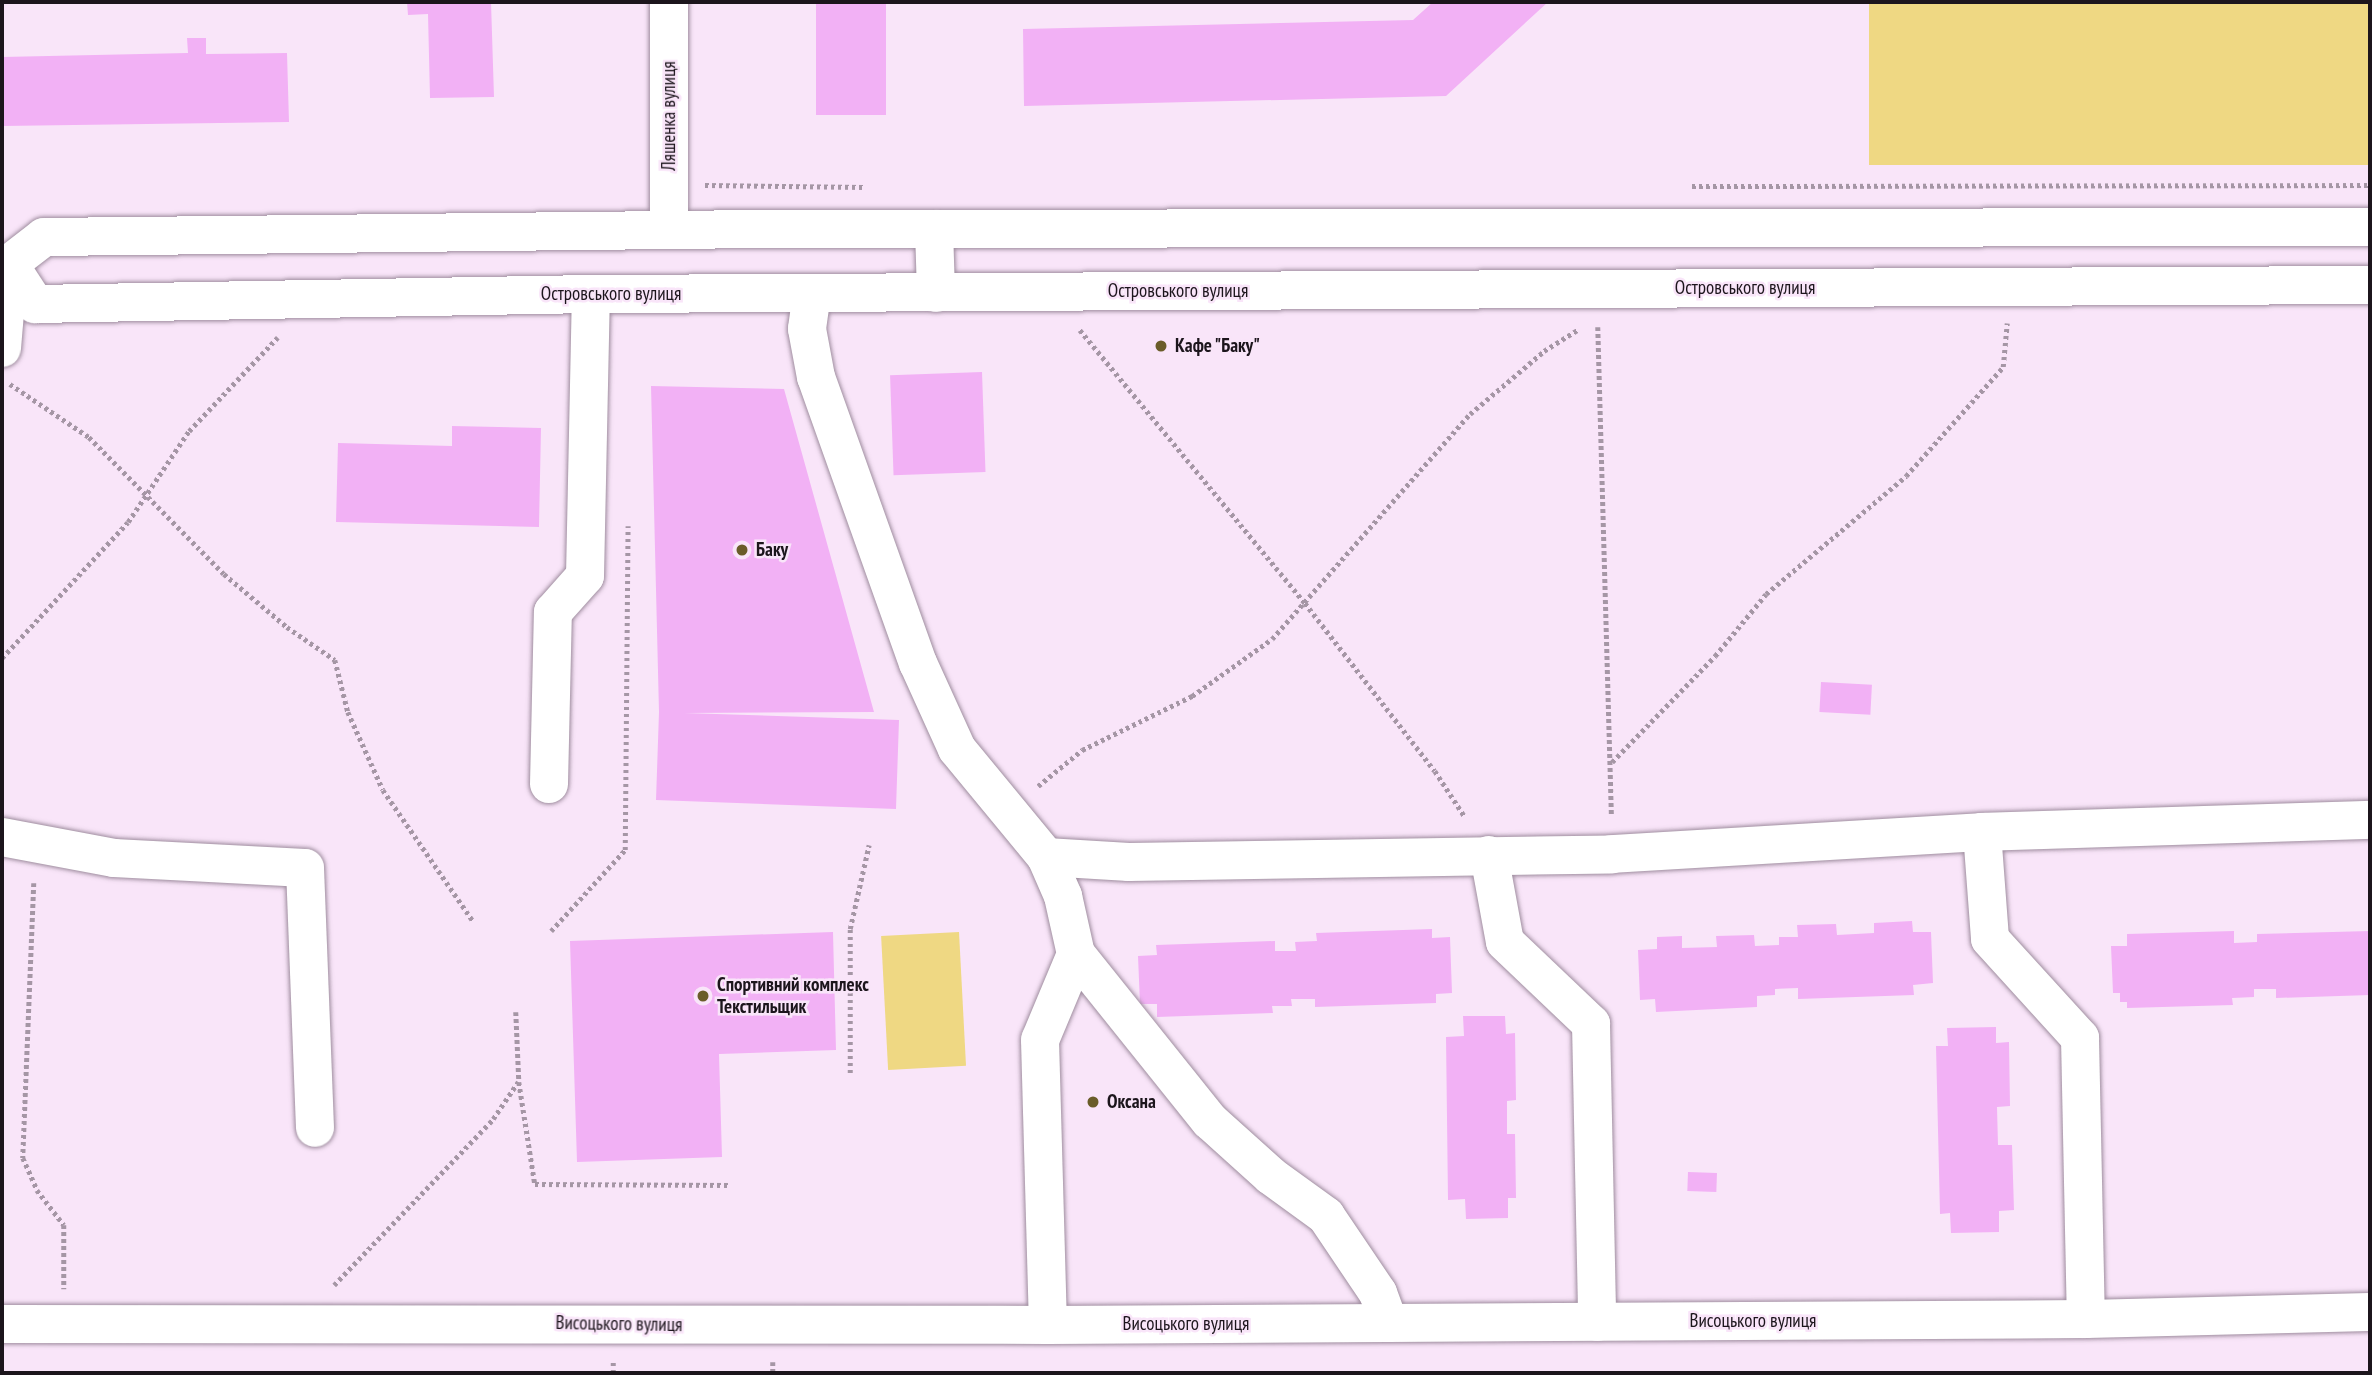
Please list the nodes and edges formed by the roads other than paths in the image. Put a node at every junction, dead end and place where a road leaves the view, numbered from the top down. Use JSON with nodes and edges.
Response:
{"nodes":[{"id":1,"x":669,"y":2,"type":"edge"},
{"id":2,"x":2370,"y":227,"type":"edge"},
{"id":3,"x":669,"y":229,"type":"junction"},
{"id":4,"x":934,"y":229,"type":"junction"},
{"id":5,"x":5,"y":263,"type":"edge"},
{"id":6,"x":2370,"y":285,"type":"edge"},
{"id":7,"x":812,"y":293,"type":"junction"},
{"id":8,"x":936,"y":293,"type":"junction"},
{"id":9,"x":591,"y":294,"type":"junction"},
{"id":10,"x":2,"y":348,"type":"edge"},
{"id":11,"x":549,"y":784,"type":"dead end"},
{"id":12,"x":2370,"y":820,"type":"edge"},
{"id":13,"x":1982,"y":832,"type":"junction"},
{"id":14,"x":2,"y":837,"type":"edge"},
{"id":15,"x":1489,"y":855,"type":"junction"},
{"id":16,"x":1046,"y":857,"type":"junction"},
{"id":17,"x":1076,"y":954,"type":"junction"},
{"id":18,"x":315,"y":1128,"type":"dead end"},
{"id":19,"x":2370,"y":1312,"type":"edge"},
{"id":20,"x":2086,"y":1319,"type":"junction"},
{"id":21,"x":1597,"y":1322,"type":"junction"},
{"id":22,"x":1389,"y":1323,"type":"junction"},
{"id":23,"x":2,"y":1324,"type":"edge"},
{"id":24,"x":1048,"y":1325,"type":"junction"}],
"edges":[{"from":1,"to":3,"type":"street","name":"Ляшенка вулиця"},
{"from":2,"to":4,"type":"street"},
{"from":3,"to":4,"type":"street"},
{"from":3,"to":5,"type":"street"},
{"from":4,"to":8,"type":"street"},
{"from":5,"to":9,"type":"street","name":"Островського вулиця"},
{"from":5,"to":10,"type":"street"},
{"from":6,"to":8,"type":"street","name":"Островського вулиця"},
{"from":7,"to":8,"type":"street","name":"Островського вулиця"},
{"from":7,"to":9,"type":"street","name":"Островського вулиця"},
{"from":7,"to":16,"type":"street"},
{"from":9,"to":11,"type":"street"},
{"from":12,"to":13,"type":"street"},
{"from":13,"to":15,"type":"street"},
{"from":13,"to":20,"type":"street"},
{"from":14,"to":18,"type":"street"},
{"from":15,"to":16,"type":"street"},
{"from":15,"to":21,"type":"street"},
{"from":16,"to":17,"type":"street"},
{"from":17,"to":22,"type":"street"},
{"from":17,"to":24,"type":"street"},
{"from":19,"to":20,"type":"street","name":"Висоцького вулиця"},
{"from":20,"to":21,"type":"street","name":"Висоцького вулиця"},
{"from":21,"to":22,"type":"street","name":"Висоцького вулиця"},
{"from":22,"to":24,"type":"street","name":"Висоцького вулиця"},
{"from":23,"to":24,"type":"street","name":"Висоцького вулиця"}]}
